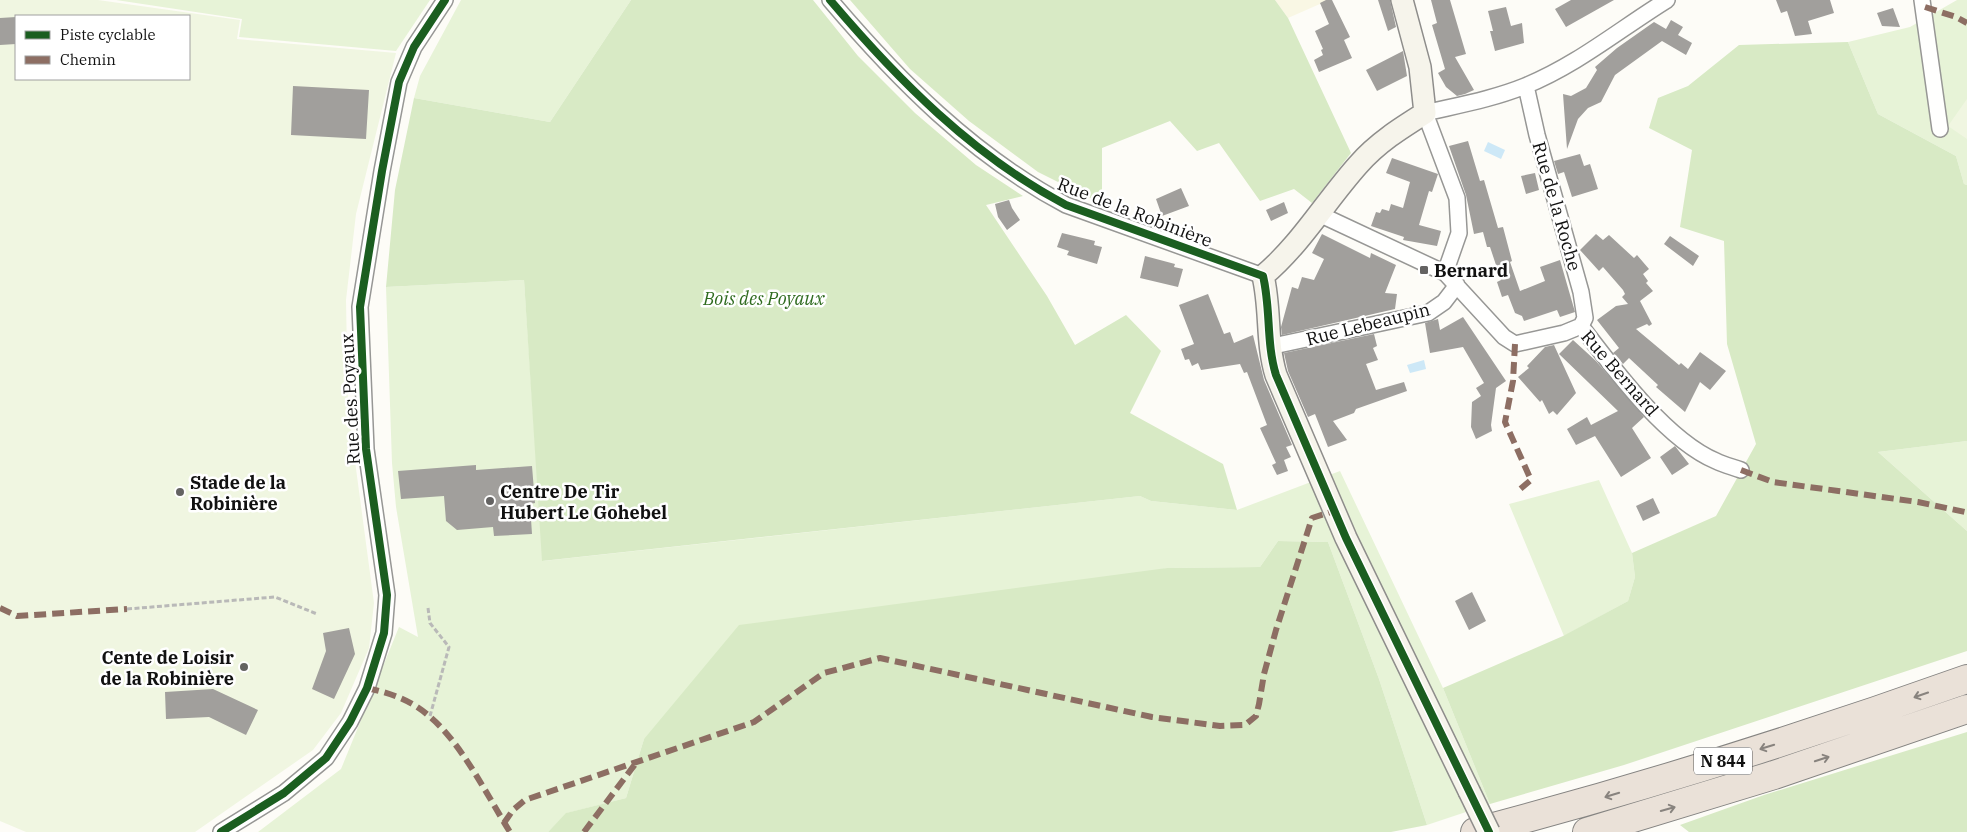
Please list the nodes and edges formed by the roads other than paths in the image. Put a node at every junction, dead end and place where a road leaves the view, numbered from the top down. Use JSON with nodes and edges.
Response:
{"nodes":[{"id":1,"x":445,"y":0,"type":"edge"},
{"id":2,"x":830,"y":0,"type":"edge"},
{"id":3,"x":1402,"y":0,"type":"edge"},
{"id":4,"x":1667,"y":0,"type":"edge"},
{"id":5,"x":1922,"y":0,"type":"edge"},
{"id":6,"x":1526,"y":86,"type":"junction"},
{"id":7,"x":1425,"y":113,"type":"junction"},
{"id":8,"x":1940,"y":129,"type":"dead end"},
{"id":9,"x":1319,"y":214,"type":"junction"},
{"id":10,"x":1445,"y":273,"type":"junction"},
{"id":11,"x":1263,"y":276,"type":"junction"},
{"id":12,"x":1457,"y":285,"type":"junction"},
{"id":13,"x":1581,"y":326,"type":"junction"},
{"id":14,"x":1269,"y":347,"type":"junction"},
{"id":15,"x":1741,"y":470,"type":"dead end"},
{"id":16,"x":1967,"y":679,"type":"edge"},
{"id":17,"x":1967,"y":709,"type":"edge"},
{"id":18,"x":221,"y":832,"type":"edge"},
{"id":19,"x":1475,"y":832,"type":"edge"},
{"id":20,"x":1489,"y":832,"type":"edge"},
{"id":21,"x":1587,"y":832,"type":"edge"}],
"edges":[{"from":1,"to":18,"type":"street","name":"Rue des Poyaux"},
{"from":2,"to":11,"type":"street","name":"Rue de la Robinière"},
{"from":3,"to":7,"type":"street"},
{"from":4,"to":6,"type":"street"},
{"from":5,"to":8,"type":"street"},
{"from":6,"to":7,"type":"street"},
{"from":6,"to":13,"type":"street","name":"Rue de la Roche"},
{"from":7,"to":9,"type":"street"},
{"from":7,"to":10,"type":"street"},
{"from":9,"to":10,"type":"street","name":"Rue Bernard"},
{"from":9,"to":11,"type":"street"},
{"from":10,"to":12,"type":"street","name":"Rue Bernard"},
{"from":11,"to":14,"type":"street"},
{"from":12,"to":13,"type":"street","name":"Rue Bernard"},
{"from":12,"to":14,"type":"street","name":"Rue Lebeaupin"},
{"from":13,"to":15,"type":"street","name":"Rue Bernard"},
{"from":14,"to":20,"type":"street","bridge":true},
{"from":16,"to":19,"type":"highway","number":"N 844","one_way":true},
{"from":21,"to":17,"type":"highway","number":"N 844","one_way":true}]}
